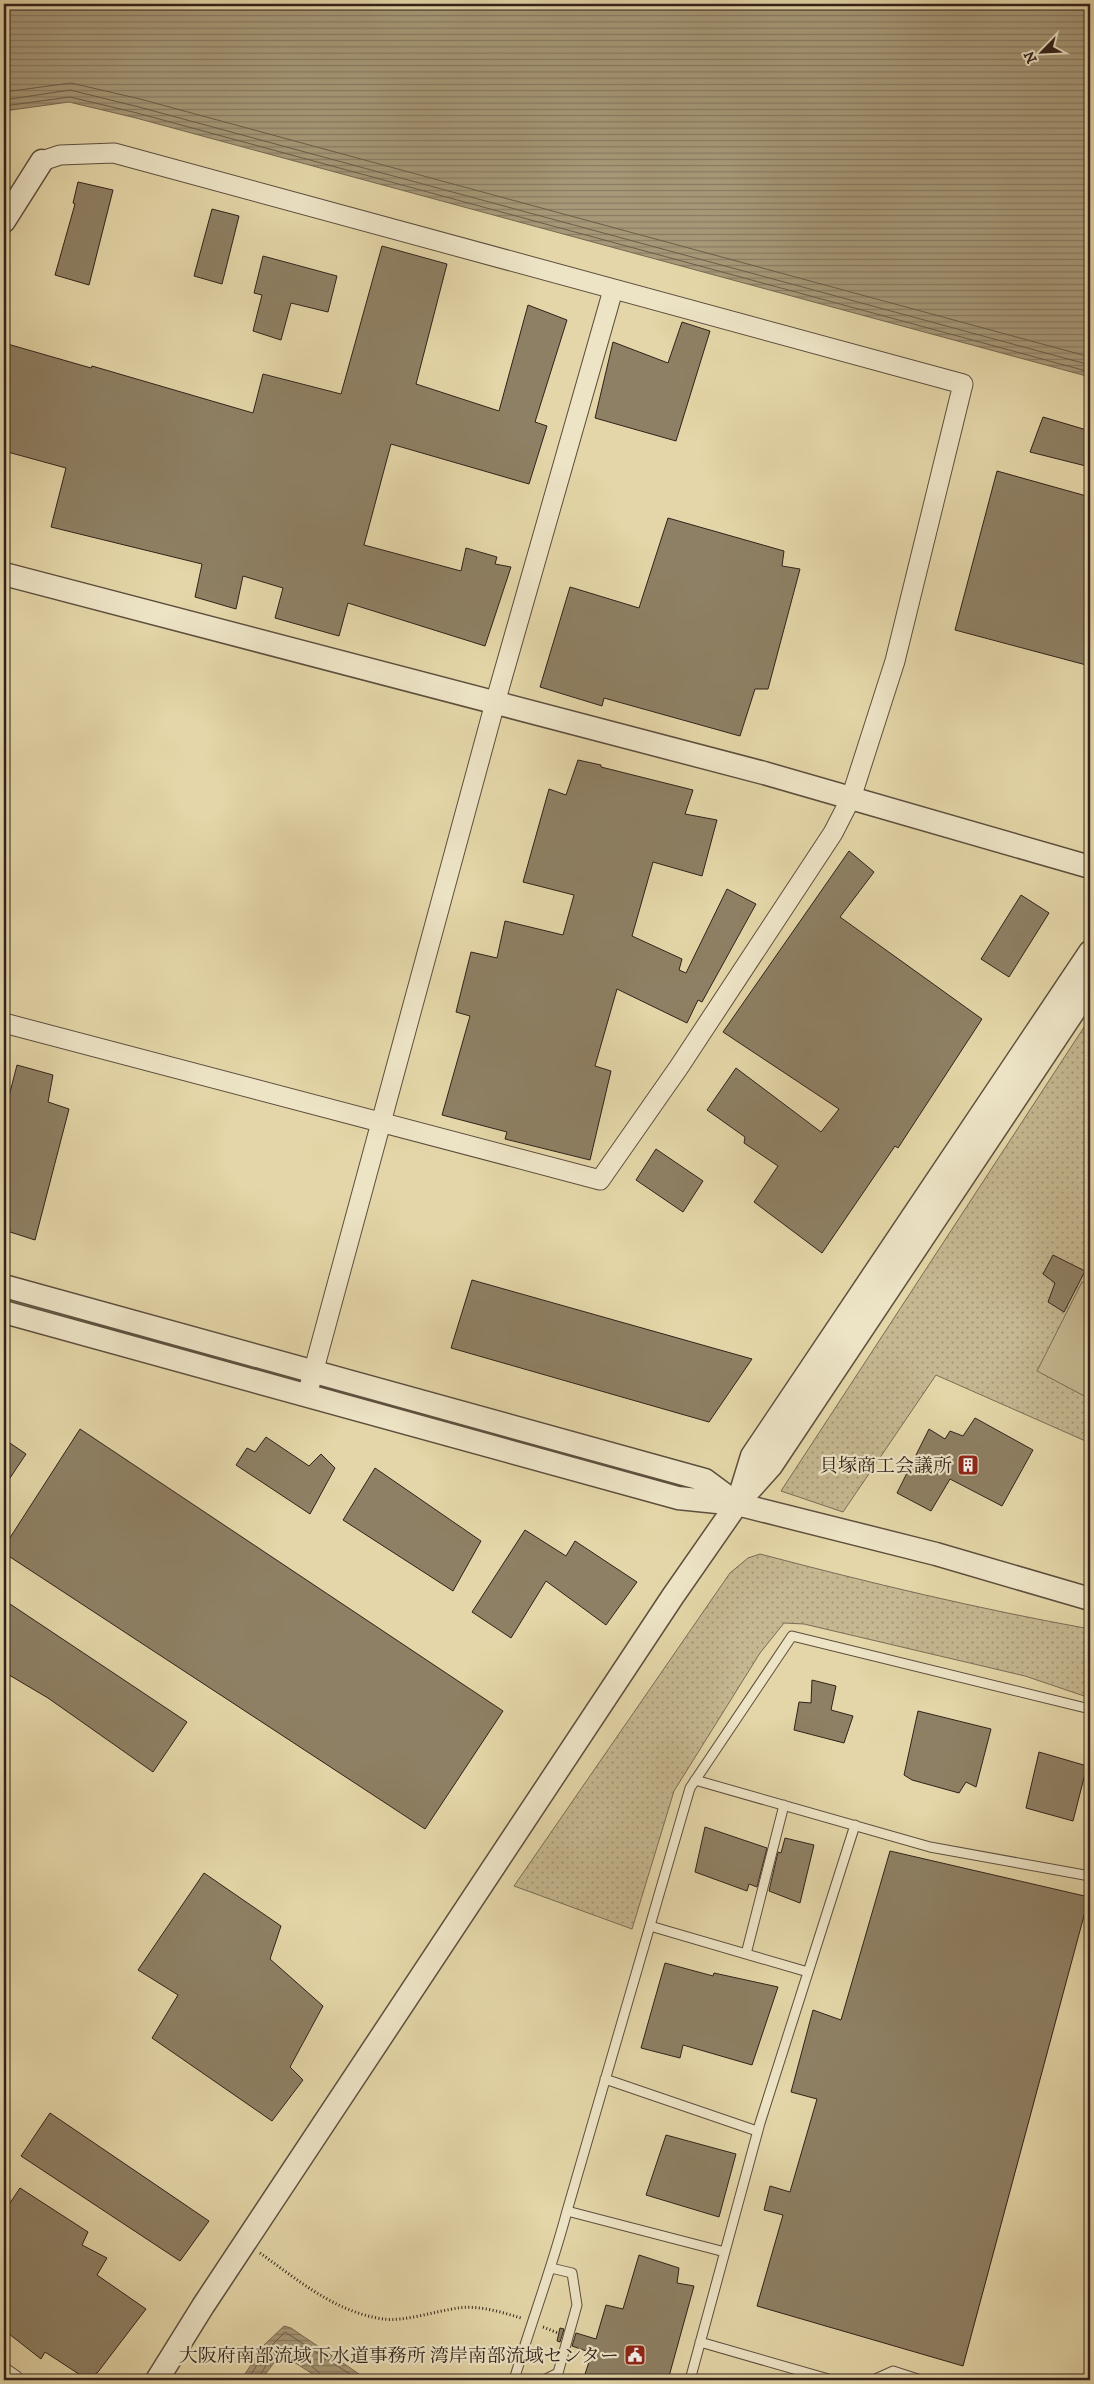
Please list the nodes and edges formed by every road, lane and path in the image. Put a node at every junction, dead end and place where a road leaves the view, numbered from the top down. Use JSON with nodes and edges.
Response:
{"nodes":[{"id":1,"x":42,"y":161,"type":"joint"},
{"id":2,"x":4,"y":221,"type":"edge"},
{"id":3,"x":612,"y":290,"type":"junction"},
{"id":4,"x":4,"y":574,"type":"edge"},
{"id":5,"x":495,"y":703,"type":"junction"},
{"id":6,"x":851,"y":798,"type":"junction"},
{"id":7,"x":1090,"y":867,"type":"edge"},
{"id":8,"x":1090,"y":952,"type":"edge"},
{"id":9,"x":1090,"y":987,"type":"edge"},
{"id":10,"x":4,"y":1023,"type":"edge"},
{"id":11,"x":380,"y":1124,"type":"junction"},
{"id":12,"x":4,"y":1286,"type":"edge"},
{"id":13,"x":4,"y":1312,"type":"edge"},
{"id":14,"x":314,"y":1370,"type":"junction"},
{"id":15,"x":307,"y":1395,"type":"junction"},
{"id":16,"x":737,"y":1504,"type":"junction"},
{"id":17,"x":1090,"y":1599,"type":"edge"},
{"id":18,"x":1090,"y":1709,"type":"edge"},
{"id":19,"x":695,"y":1780,"type":"junction"},
{"id":20,"x":784,"y":1805,"type":"junction"},
{"id":21,"x":855,"y":1825,"type":"junction"},
{"id":22,"x":1090,"y":1876,"type":"edge"},
{"id":23,"x":650,"y":1926,"type":"junction"},
{"id":24,"x":746,"y":1954,"type":"junction"},
{"id":25,"x":808,"y":1972,"type":"junction"},
{"id":26,"x":605,"y":2079,"type":"junction"},
{"id":27,"x":757,"y":2131,"type":"junction"},
{"id":28,"x":567,"y":2210,"type":"junction"},
{"id":29,"x":246,"y":2242,"type":"junction"},
{"id":30,"x":724,"y":2252,"type":"junction"},
{"id":31,"x":551,"y":2268,"type":"junction"},
{"id":32,"x":531,"y":2322,"type":"junction"},
{"id":33,"x":558,"y":2334,"type":"dead end"},
{"id":34,"x":700,"y":2342,"type":"junction"},
{"id":35,"x":4,"y":2373,"type":"edge"},
{"id":36,"x":514,"y":2378,"type":"edge"},
{"id":37,"x":14,"y":2380,"type":"edge"},
{"id":38,"x":157,"y":2380,"type":"edge"},
{"id":39,"x":524,"y":2380,"type":"edge"},
{"id":40,"x":544,"y":2380,"type":"edge"},
{"id":41,"x":690,"y":2380,"type":"edge"},
{"id":42,"x":832,"y":2380,"type":"edge"},
{"id":43,"x":873,"y":2380,"type":"edge"},
{"id":44,"x":921,"y":2380,"type":"edge"}],
"edges":[{"from":1,"to":2,"type":"street"},
{"from":1,"to":3,"type":"street"},
{"from":3,"to":5,"type":"street"},
{"from":3,"to":6,"type":"street"},
{"from":4,"to":5,"type":"street"},
{"from":5,"to":6,"type":"street"},
{"from":5,"to":11,"type":"street"},
{"from":6,"to":7,"type":"street"},
{"from":6,"to":11,"type":"street"},
{"from":8,"to":16,"type":"street"},
{"from":9,"to":16,"type":"street"},
{"from":10,"to":11,"type":"street"},
{"from":11,"to":14,"type":"street"},
{"from":12,"to":14,"type":"street"},
{"from":13,"to":15,"type":"street"},
{"from":14,"to":15,"type":"street"},
{"from":14,"to":16,"type":"street"},
{"from":15,"to":16,"type":"street"},
{"from":16,"to":17,"type":"street"},
{"from":16,"to":29,"type":"street"},
{"from":18,"to":19,"type":"lane"},
{"from":19,"to":20,"type":"lane"},
{"from":19,"to":23,"type":"lane"},
{"from":20,"to":21,"type":"lane"},
{"from":20,"to":24,"type":"lane"},
{"from":21,"to":22,"type":"lane"},
{"from":21,"to":25,"type":"lane"},
{"from":23,"to":24,"type":"lane"},
{"from":23,"to":26,"type":"lane"},
{"from":24,"to":25,"type":"lane"},
{"from":25,"to":27,"type":"lane"},
{"from":26,"to":27,"type":"lane"},
{"from":26,"to":28,"type":"lane"},
{"from":27,"to":30,"type":"lane"},
{"from":28,"to":30,"type":"lane"},
{"from":28,"to":31,"type":"lane"},
{"from":29,"to":32,"type":"path"},
{"from":29,"to":38,"type":"street"},
{"from":30,"to":34,"type":"lane"},
{"from":31,"to":32,"type":"lane"},
{"from":31,"to":40,"type":"lane"},
{"from":32,"to":33,"type":"path"},
{"from":32,"to":36,"type":"lane"},
{"from":34,"to":41,"type":"lane"},
{"from":34,"to":42,"type":"lane"},
{"from":35,"to":37,"type":"street"},
{"from":36,"to":39,"type":"lane"},
{"from":43,"to":44,"type":"lane"}]}
